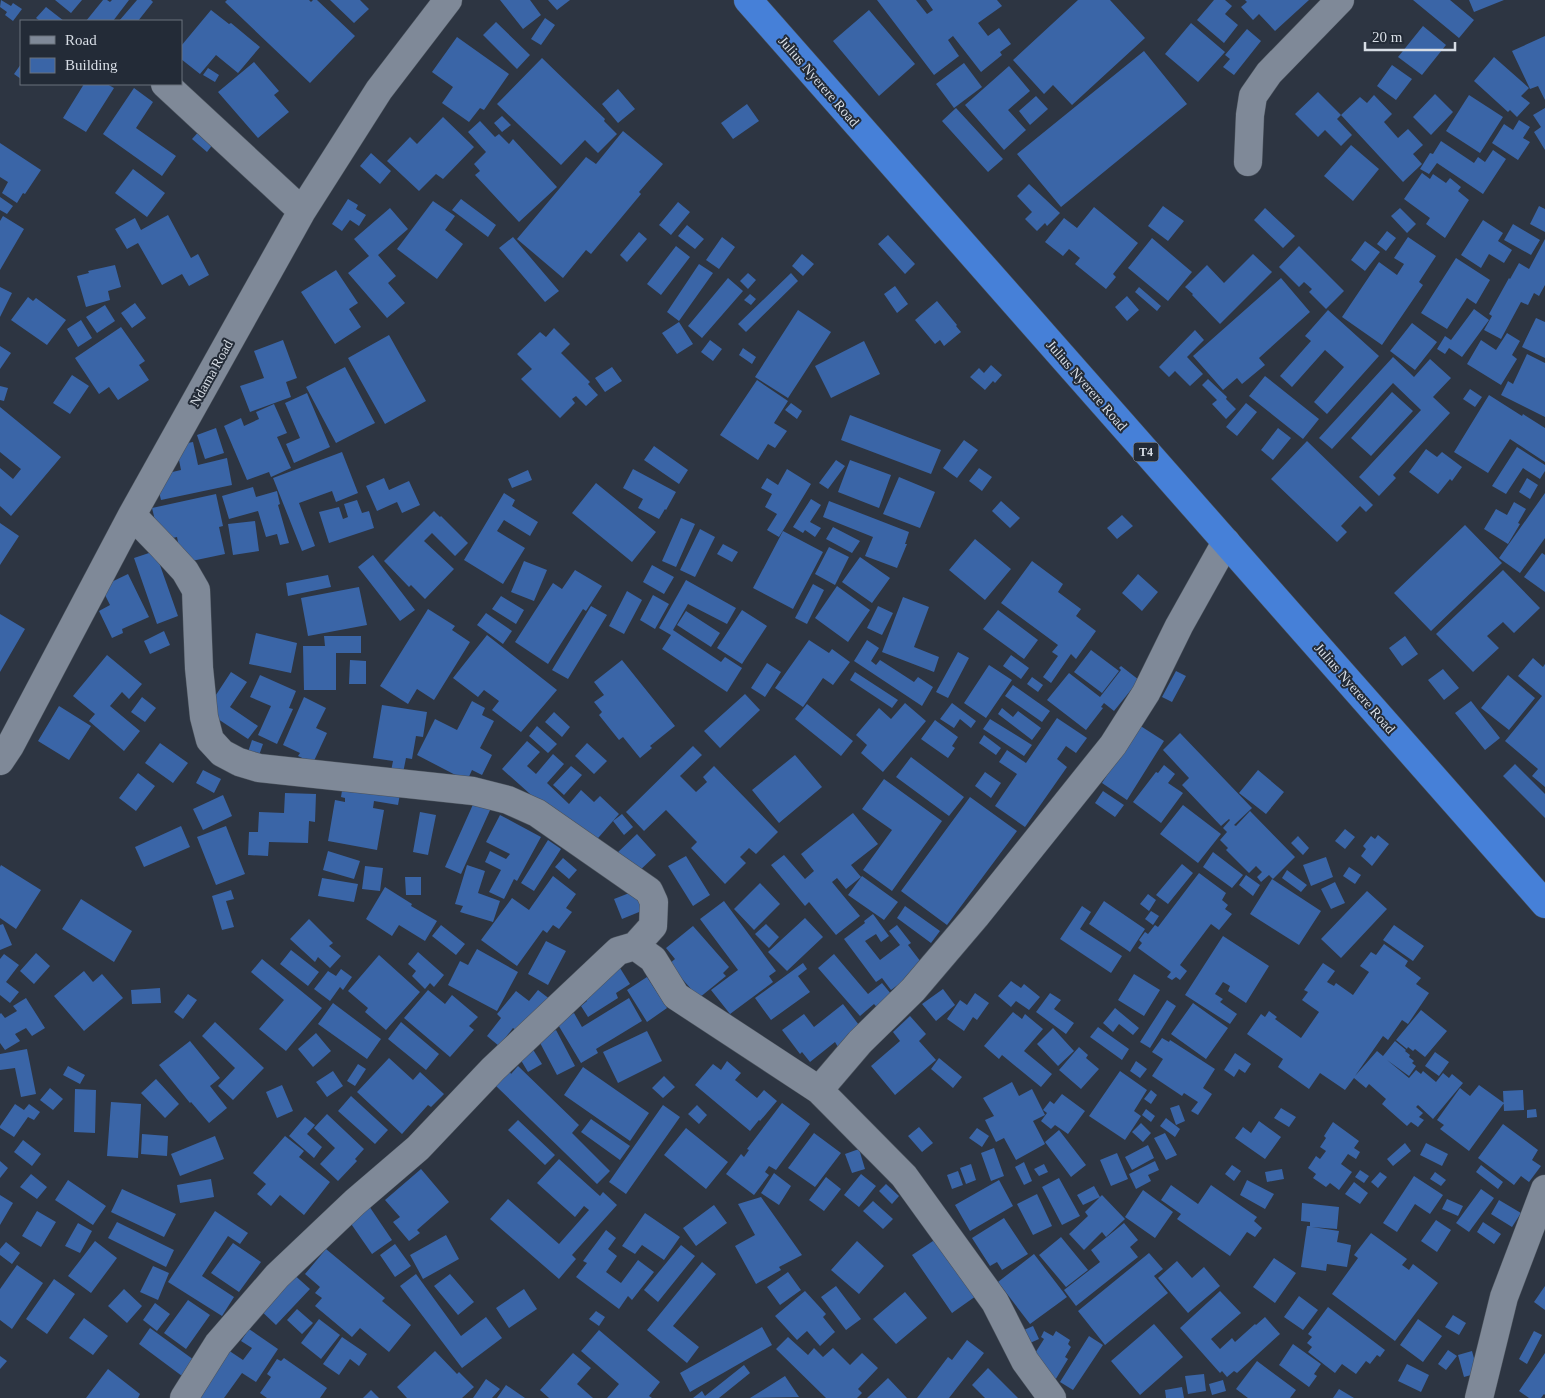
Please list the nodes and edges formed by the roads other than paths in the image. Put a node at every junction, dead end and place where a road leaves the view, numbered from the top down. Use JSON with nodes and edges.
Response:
{"nodes":[{"id":1,"x":448,"y":0,"type":"edge"},
{"id":2,"x":748,"y":0,"type":"edge"},
{"id":3,"x":1340,"y":0,"type":"edge"},
{"id":4,"x":166,"y":85,"type":"edge"},
{"id":5,"x":1248,"y":162,"type":"dead end"},
{"id":6,"x":302,"y":211,"type":"junction"},
{"id":7,"x":132,"y":516,"type":"junction"},
{"id":8,"x":1226,"y":542,"type":"junction"},
{"id":9,"x":0,"y":762,"type":"edge"},
{"id":10,"x":1545,"y":904,"type":"edge"},
{"id":11,"x":635,"y":946,"type":"junction"},
{"id":12,"x":820,"y":1090,"type":"junction"},
{"id":13,"x":1545,"y":1189,"type":"edge"},
{"id":14,"x":184,"y":1398,"type":"edge"},
{"id":15,"x":1052,"y":1398,"type":"edge"},
{"id":16,"x":1479,"y":1398,"type":"edge"}],
"edges":[{"from":1,"to":6,"type":"street","name":"Ndama Road"},
{"from":2,"to":8,"type":"highway","name":"Julius Nyerere Road","number":"T4"},
{"from":3,"to":5,"type":"street"},
{"from":4,"to":6,"type":"street"},
{"from":6,"to":7,"type":"street","name":"Ndama Road"},
{"from":7,"to":9,"type":"street","name":"Ndama Road"},
{"from":7,"to":11,"type":"street"},
{"from":8,"to":10,"type":"highway","name":"Julius Nyerere Road","number":"T4"},
{"from":8,"to":12,"type":"street"},
{"from":11,"to":12,"type":"street"},
{"from":11,"to":14,"type":"street"},
{"from":12,"to":15,"type":"street"},
{"from":13,"to":16,"type":"street"}]}
